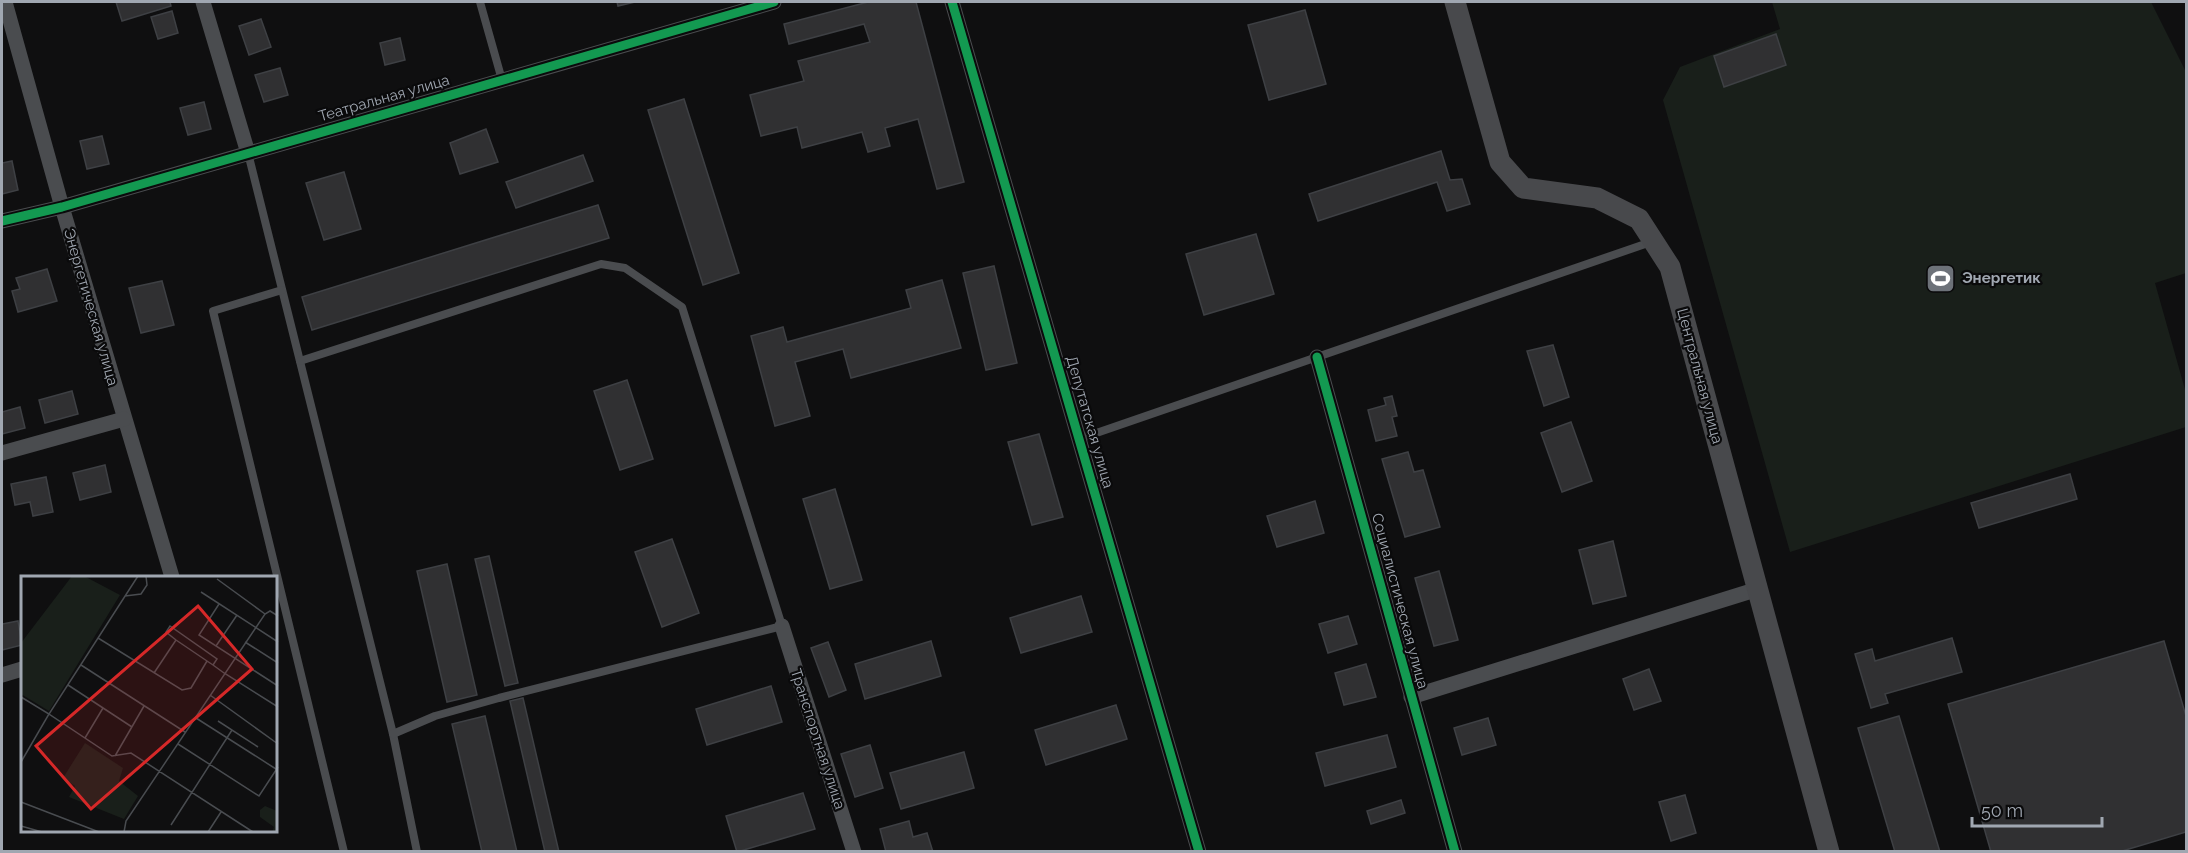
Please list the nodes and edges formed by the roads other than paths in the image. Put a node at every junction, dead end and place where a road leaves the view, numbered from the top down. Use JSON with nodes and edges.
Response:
{"nodes":[{"id":1,"x":5,"y":2,"type":"edge"},
{"id":2,"x":204,"y":2,"type":"edge"},
{"id":3,"x":480,"y":2,"type":"edge"},
{"id":4,"x":769,"y":2,"type":"edge"},
{"id":5,"x":952,"y":2,"type":"edge"},
{"id":6,"x":1455,"y":2,"type":"edge"},
{"id":7,"x":502,"y":80,"type":"junction"},
{"id":8,"x":248,"y":153,"type":"junction"},
{"id":9,"x":62,"y":207,"type":"junction"},
{"id":10,"x":2,"y":221,"type":"edge"},
{"id":11,"x":1654,"y":242,"type":"junction"},
{"id":12,"x":282,"y":290,"type":"junction"},
{"id":13,"x":1317,"y":357,"type":"junction"},
{"id":14,"x":300,"y":361,"type":"junction"},
{"id":15,"x":124,"y":420,"type":"junction"},
{"id":16,"x":1079,"y":439,"type":"junction"},
{"id":17,"x":2,"y":453,"type":"edge"},
{"id":18,"x":171,"y":576,"type":"edge"},
{"id":19,"x":277,"y":576,"type":"edge"},
{"id":20,"x":278,"y":579,"type":"edge"},
{"id":21,"x":1758,"y":589,"type":"junction"},
{"id":22,"x":782,"y":626,"type":"junction"},
{"id":23,"x":21,"y":669,"type":"edge"},
{"id":24,"x":2,"y":675,"type":"edge"},
{"id":25,"x":1411,"y":697,"type":"junction"},
{"id":26,"x":393,"y":734,"type":"junction"},
{"id":27,"x":344,"y":852,"type":"edge"},
{"id":28,"x":417,"y":852,"type":"edge"},
{"id":29,"x":854,"y":852,"type":"edge"},
{"id":30,"x":1199,"y":852,"type":"edge"},
{"id":31,"x":1455,"y":852,"type":"edge"},
{"id":32,"x":1829,"y":852,"type":"edge"}],
"edges":[{"from":1,"to":9,"type":"street","name":"Энергетическая улица"},
{"from":2,"to":8,"type":"street"},
{"from":3,"to":7,"type":"lane"},
{"from":4,"to":7,"type":"street","name":"Театральная улица"},
{"from":5,"to":16,"type":"street","name":"Депутатская улица"},
{"from":6,"to":11,"type":"main road","name":"Центральная улица"},
{"from":7,"to":8,"type":"street","name":"Театральная улица"},
{"from":8,"to":9,"type":"street","name":"Театральная улица"},
{"from":8,"to":12,"type":"lane"},
{"from":9,"to":10,"type":"street","name":"Театральная улица"},
{"from":9,"to":15,"type":"street","name":"Энергетическая улица"},
{"from":11,"to":13,"type":"lane"},
{"from":11,"to":21,"type":"main road","name":"Центральная улица"},
{"from":12,"to":14,"type":"lane"},
{"from":12,"to":19,"type":"lane"},
{"from":13,"to":16,"type":"lane"},
{"from":13,"to":25,"type":"street","name":"Социалистическая улица"},
{"from":14,"to":22,"type":"lane"},
{"from":14,"to":26,"type":"lane"},
{"from":15,"to":17,"type":"street"},
{"from":15,"to":18,"type":"street","name":"Энергетическая улица"},
{"from":16,"to":30,"type":"street","name":"Депутатская улица"},
{"from":20,"to":27,"type":"lane"},
{"from":21,"to":25,"type":"street"},
{"from":21,"to":32,"type":"main road","name":"Центральная улица"},
{"from":22,"to":26,"type":"lane"},
{"from":22,"to":29,"type":"street","name":"Транспортная улица"},
{"from":23,"to":24,"type":"street"},
{"from":25,"to":31,"type":"street","name":"Социалистическая улица"},
{"from":26,"to":28,"type":"lane"}]}
